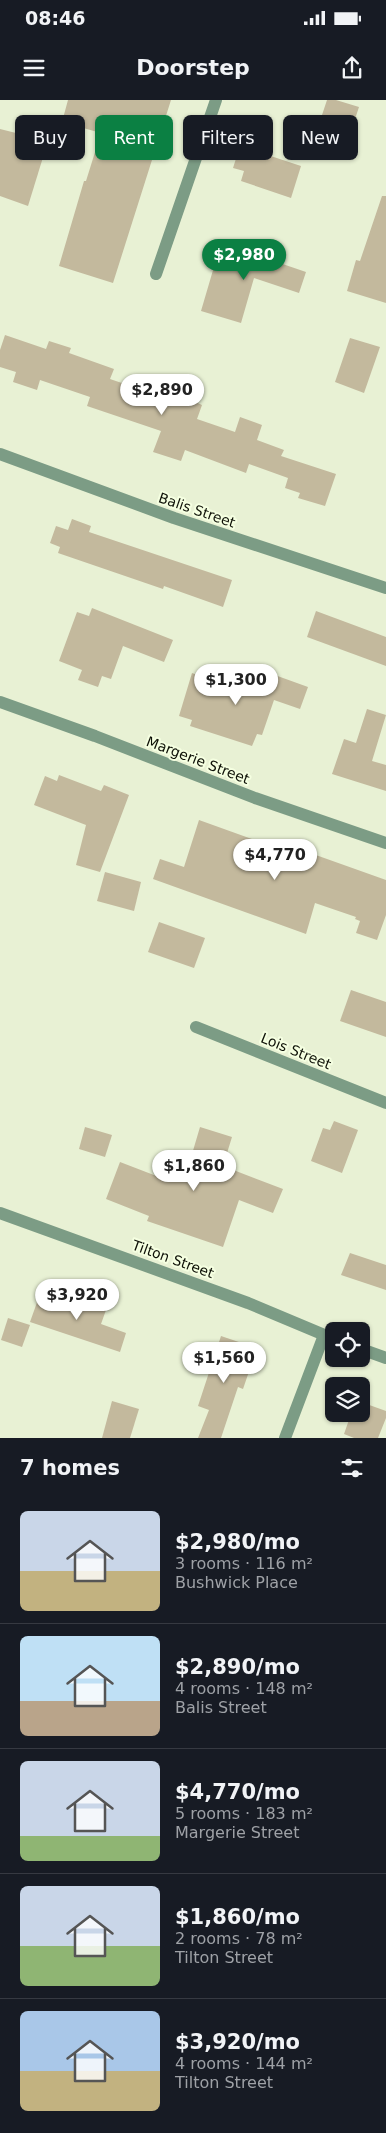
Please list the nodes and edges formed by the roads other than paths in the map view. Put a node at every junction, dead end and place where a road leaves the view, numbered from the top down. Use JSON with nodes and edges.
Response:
{"nodes":[{"id":1,"x":216,"y":100,"type":"edge"},
{"id":2,"x":156,"y":274,"type":"dead end"},
{"id":3,"x":0,"y":454,"type":"edge"},
{"id":4,"x":386,"y":588,"type":"edge"},
{"id":5,"x":0,"y":702,"type":"edge"},
{"id":6,"x":386,"y":843,"type":"edge"},
{"id":7,"x":196,"y":1027,"type":"dead end"},
{"id":8,"x":386,"y":1102,"type":"edge"},
{"id":9,"x":0,"y":1212,"type":"edge"},
{"id":10,"x":325,"y":1335,"type":"edge"},
{"id":11,"x":325,"y":1346,"type":"edge"},
{"id":12,"x":370,"y":1352,"type":"edge"},
{"id":13,"x":386,"y":1358,"type":"edge"},
{"id":14,"x":285,"y":1438,"type":"edge"}],
"edges":[{"from":1,"to":2,"type":"street"},
{"from":3,"to":4,"type":"street","name":"Balis Street"},
{"from":5,"to":6,"type":"street","name":"Margerie Street"},
{"from":7,"to":8,"type":"street","name":"Lois Street"},
{"from":9,"to":10,"type":"street","name":"Tilton Street"},
{"from":11,"to":14,"type":"street"},
{"from":12,"to":13,"type":"street"}]}
